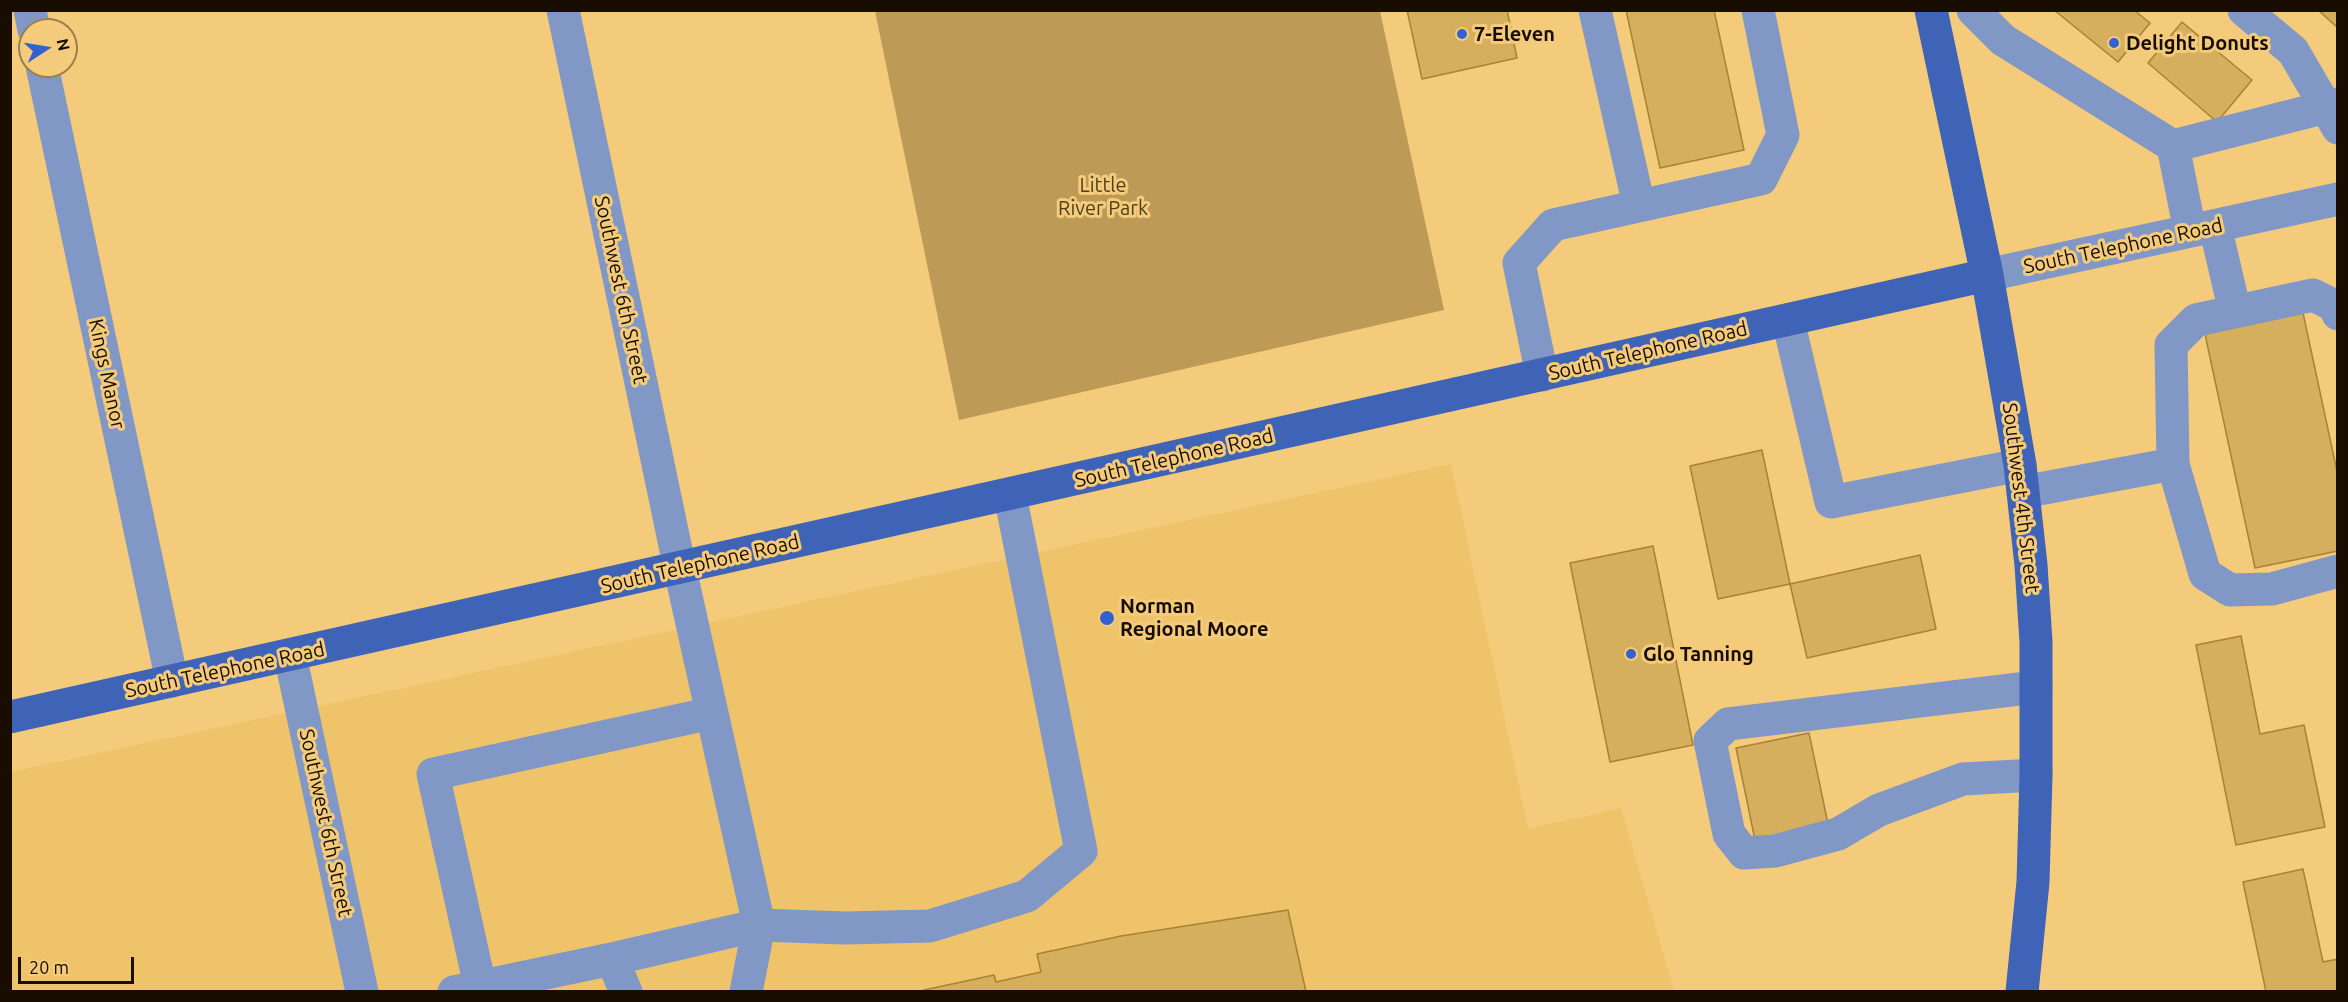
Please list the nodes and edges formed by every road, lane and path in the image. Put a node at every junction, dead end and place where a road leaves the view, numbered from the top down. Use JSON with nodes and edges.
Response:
{"nodes":[{"id":1,"x":563,"y":10,"type":"edge"},
{"id":2,"x":1595,"y":10,"type":"edge"},
{"id":3,"x":1758,"y":10,"type":"edge"},
{"id":4,"x":1931,"y":10,"type":"edge"},
{"id":5,"x":1973,"y":10,"type":"edge"},
{"id":6,"x":2244,"y":10,"type":"edge"},
{"id":7,"x":45,"y":78,"type":"edge"},
{"id":8,"x":2333,"y":112,"type":"edge"},
{"id":9,"x":2173,"y":146,"type":"junction"},
{"id":10,"x":2337,"y":199,"type":"edge"},
{"id":11,"x":1639,"y":206,"type":"junction"},
{"id":12,"x":2202,"y":228,"type":"junction"},
{"id":13,"x":1987,"y":275,"type":"junction"},
{"id":14,"x":2235,"y":312,"type":"junction"},
{"id":15,"x":2337,"y":314,"type":"edge"},
{"id":16,"x":1788,"y":320,"type":"junction"},
{"id":17,"x":1542,"y":375,"type":"junction"},
{"id":18,"x":2173,"y":464,"type":"junction"},
{"id":19,"x":2022,"y":478,"type":"junction"},
{"id":20,"x":1010,"y":495,"type":"junction"},
{"id":21,"x":680,"y":569,"type":"junction"},
{"id":22,"x":2337,"y":571,"type":"edge"},
{"id":23,"x":290,"y":655,"type":"junction"},
{"id":24,"x":172,"y":681,"type":"junction"},
{"id":25,"x":2036,"y":687,"type":"junction"},
{"id":26,"x":712,"y":713,"type":"junction"},
{"id":27,"x":10,"y":717,"type":"edge"},
{"id":28,"x":2036,"y":775,"type":"junction"},
{"id":29,"x":759,"y":925,"type":"junction"},
{"id":30,"x":612,"y":959,"type":"junction"},
{"id":31,"x":467,"y":989,"type":"edge"},
{"id":32,"x":362,"y":992,"type":"edge"},
{"id":33,"x":626,"y":992,"type":"edge"},
{"id":34,"x":746,"y":992,"type":"edge"},
{"id":35,"x":2022,"y":992,"type":"edge"}],
"edges":[{"from":1,"to":21,"type":"street","name":"Southwest 6th Street"},
{"from":2,"to":11,"type":"street"},
{"from":3,"to":11,"type":"street"},
{"from":4,"to":13,"type":"main road","name":"Southwest 4th Street"},
{"from":5,"to":9,"type":"street"},
{"from":6,"to":8,"type":"street"},
{"from":7,"to":24,"type":"street","name":"Kings Manor"},
{"from":8,"to":9,"type":"street"},
{"from":9,"to":12,"type":"street"},
{"from":10,"to":12,"type":"street","name":"South Telephone Road"},
{"from":11,"to":17,"type":"street"},
{"from":12,"to":13,"type":"street","name":"South Telephone Road"},
{"from":12,"to":14,"type":"street"},
{"from":13,"to":16,"type":"main road","name":"South Telephone Road"},
{"from":13,"to":19,"type":"main road","name":"Southwest 4th Street"},
{"from":14,"to":15,"type":"street"},
{"from":14,"to":18,"type":"street"},
{"from":16,"to":17,"type":"main road","name":"South Telephone Road"},
{"from":16,"to":19,"type":"street"},
{"from":17,"to":20,"type":"main road","name":"South Telephone Road"},
{"from":18,"to":19,"type":"street"},
{"from":18,"to":22,"type":"street"},
{"from":19,"to":25,"type":"main road","name":"Southwest 4th Street"},
{"from":20,"to":21,"type":"main road","name":"South Telephone Road"},
{"from":20,"to":29,"type":"street"},
{"from":21,"to":23,"type":"main road","name":"South Telephone Road"},
{"from":21,"to":26,"type":"street","name":"Southwest 6th Street"},
{"from":23,"to":24,"type":"main road","name":"South Telephone Road"},
{"from":23,"to":32,"type":"street","name":"Southwest 6th Street"},
{"from":24,"to":27,"type":"main road","name":"South Telephone Road"},
{"from":25,"to":28,"type":"main road","name":"Southwest 4th Street"},
{"from":25,"to":28,"type":"street"},
{"from":26,"to":29,"type":"street","name":"Southwest 6th Street"},
{"from":26,"to":31,"type":"street"},
{"from":28,"to":35,"type":"main road","name":"Southwest 4th Street"},
{"from":29,"to":30,"type":"street"},
{"from":29,"to":34,"type":"street"},
{"from":30,"to":31,"type":"street"},
{"from":30,"to":33,"type":"street"}]}
